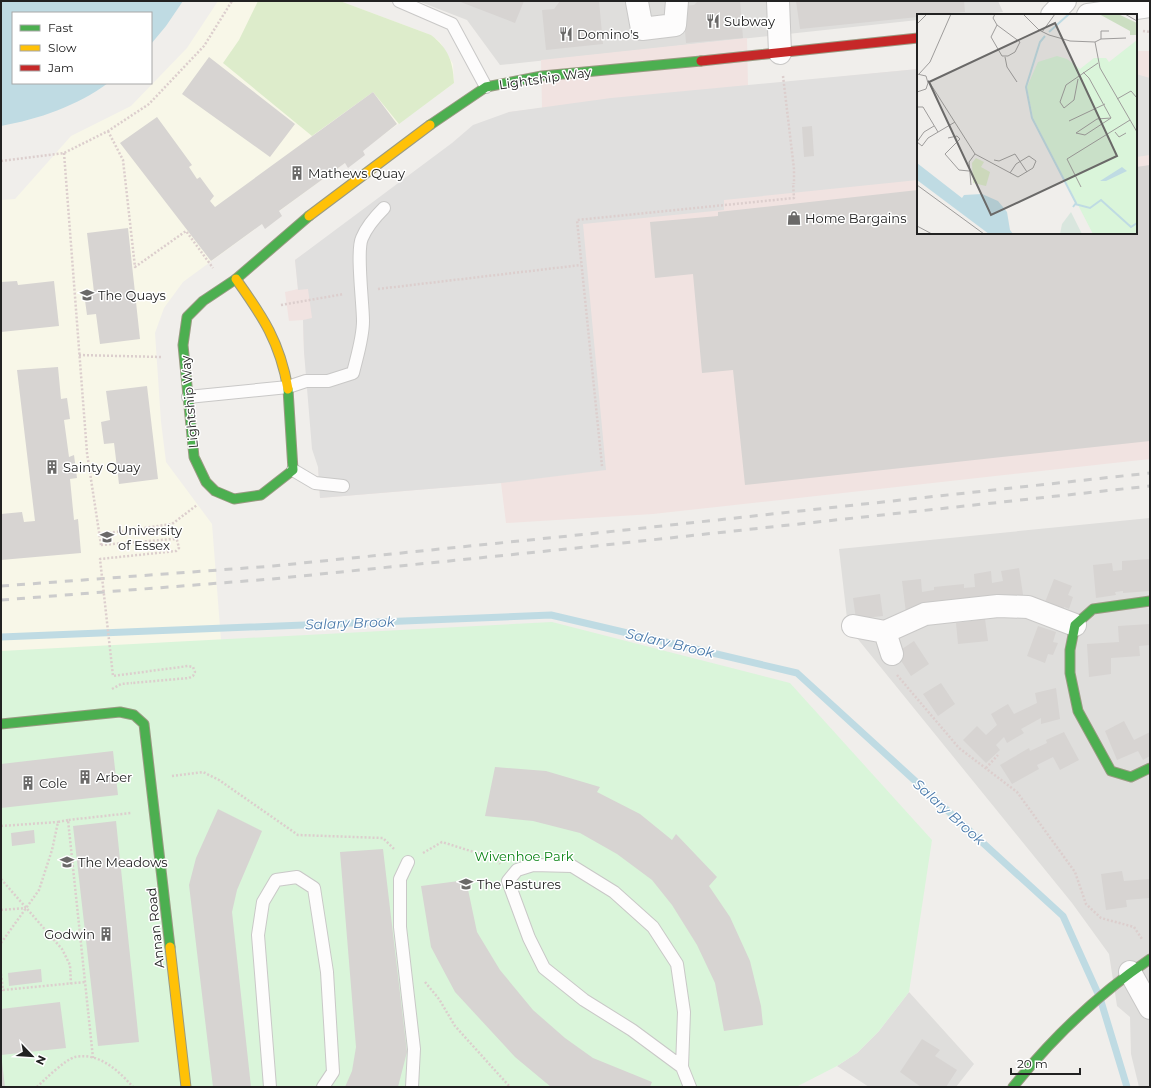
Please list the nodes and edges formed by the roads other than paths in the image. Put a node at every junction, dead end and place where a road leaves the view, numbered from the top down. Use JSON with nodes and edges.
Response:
{"nodes":[{"id":1,"x":399,"y":1,"type":"edge"},
{"id":2,"x":677,"y":1,"type":"edge"},
{"id":3,"x":778,"y":1,"type":"edge"},
{"id":4,"x":1065,"y":1,"type":"edge"},
{"id":5,"x":637,"y":2,"type":"edge"},
{"id":6,"x":1150,"y":6,"type":"edge"},
{"id":7,"x":1053,"y":14,"type":"edge"},
{"id":8,"x":1095,"y":14,"type":"edge"},
{"id":9,"x":917,"y":38,"type":"edge"},
{"id":10,"x":780,"y":53,"type":"junction"},
{"id":11,"x":486,"y":87,"type":"junction"},
{"id":12,"x":384,"y":208,"type":"dead end"},
{"id":13,"x":236,"y":279,"type":"junction"},
{"id":14,"x":288,"y":387,"type":"junction"},
{"id":15,"x":188,"y":398,"type":"junction"},
{"id":16,"x":293,"y":470,"type":"junction"},
{"id":17,"x":343,"y":486,"type":"dead end"},
{"id":18,"x":1150,"y":601,"type":"edge"},
{"id":19,"x":1075,"y":624,"type":"junction"},
{"id":20,"x":853,"y":626,"type":"dead end"},
{"id":21,"x":885,"y":632,"type":"junction"},
{"id":22,"x":894,"y":663,"type":"road end"},
{"id":23,"x":1,"y":724,"type":"edge"},
{"id":24,"x":1150,"y":768,"type":"edge"},
{"id":25,"x":408,"y":862,"type":"road end"},
{"id":26,"x":1150,"y":959,"type":"edge"},
{"id":27,"x":1130,"y":972,"type":"junction"},
{"id":28,"x":1150,"y":1008,"type":"edge"},
{"id":29,"x":682,"y":1067,"type":"junction"},
{"id":30,"x":186,"y":1087,"type":"edge"},
{"id":31,"x":270,"y":1087,"type":"edge"},
{"id":32,"x":323,"y":1087,"type":"edge"},
{"id":33,"x":412,"y":1087,"type":"edge"},
{"id":34,"x":690,"y":1087,"type":"edge"},
{"id":35,"x":1013,"y":1087,"type":"edge"}],
"edges":[{"from":1,"to":11,"type":"lane"},
{"from":2,"to":5,"type":"street"},
{"from":3,"to":10,"type":"street"},
{"from":4,"to":7,"type":"street"},
{"from":6,"to":8,"type":"street"},
{"from":9,"to":10,"type":"street","name":"Lightship Way"},
{"from":10,"to":11,"type":"street","name":"Lightship Way"},
{"from":11,"to":13,"type":"street","name":"Lightship Way"},
{"from":12,"to":14,"type":"lane"},
{"from":13,"to":14,"type":"street"},
{"from":13,"to":15,"type":"street","name":"Lightship Way"},
{"from":14,"to":15,"type":"lane"},
{"from":14,"to":16,"type":"street"},
{"from":15,"to":16,"type":"street","name":"Lightship Way"},
{"from":16,"to":17,"type":"lane"},
{"from":18,"to":19,"type":"street"},
{"from":19,"to":21,"type":"street"},
{"from":19,"to":24,"type":"street"},
{"from":20,"to":21,"type":"street"},
{"from":21,"to":22,"type":"street"},
{"from":23,"to":30,"type":"street","name":"Annan Road"},
{"from":25,"to":33,"type":"lane"},
{"from":26,"to":27,"type":"street"},
{"from":27,"to":28,"type":"street"},
{"from":27,"to":35,"type":"street"},
{"from":29,"to":29,"type":"lane"},
{"from":29,"to":34,"type":"lane"},
{"from":31,"to":32,"type":"lane"}]}
